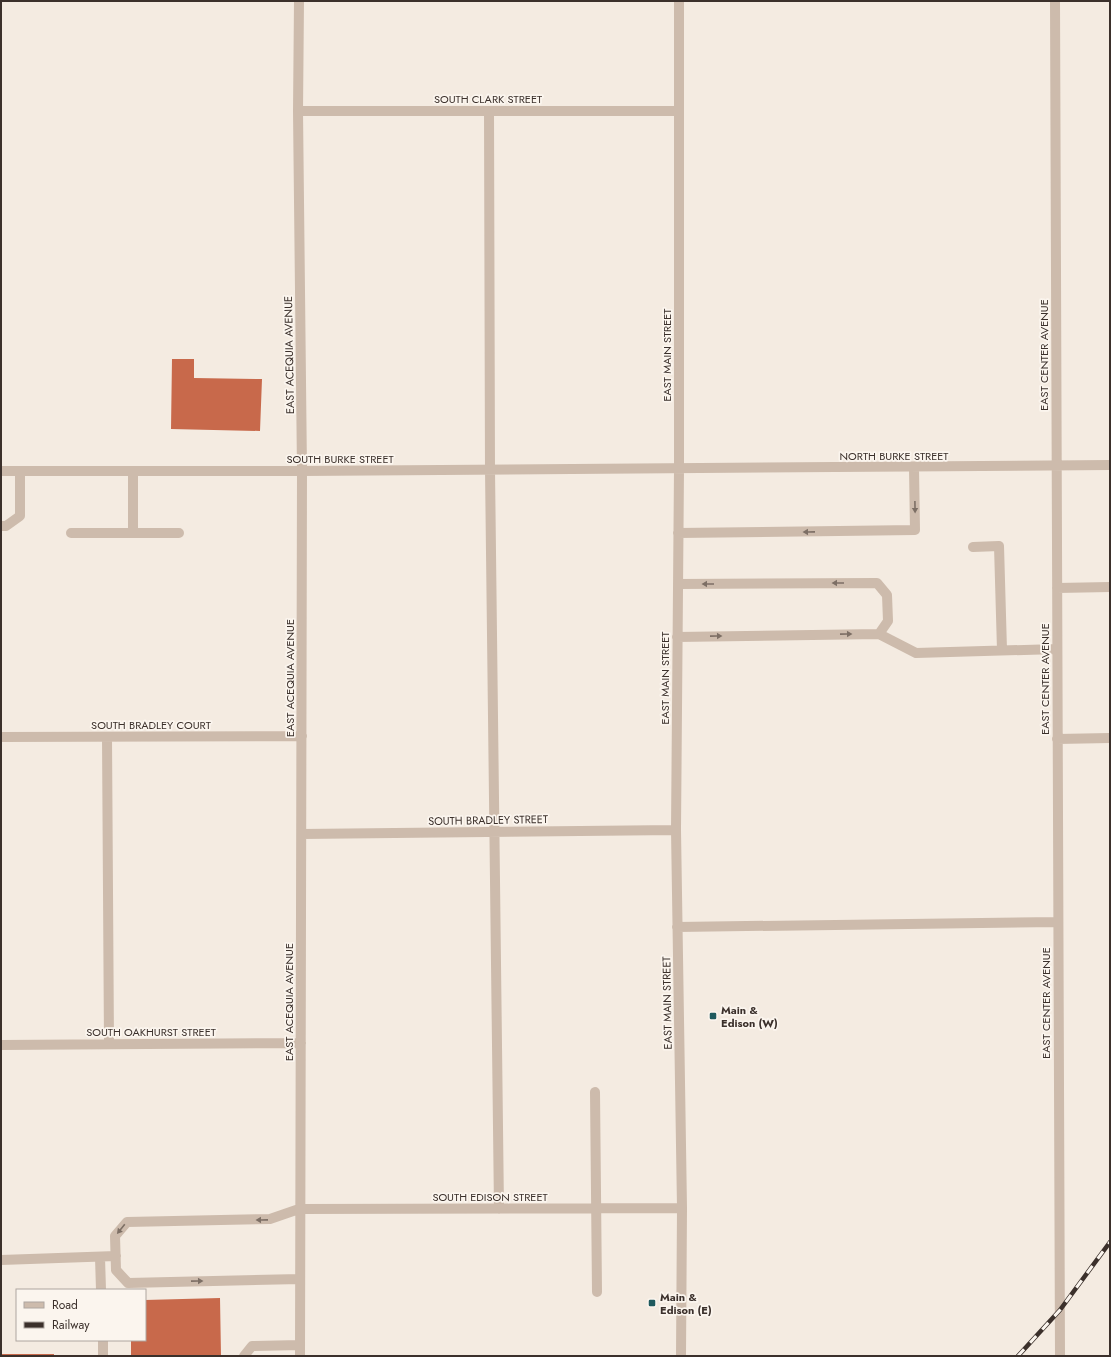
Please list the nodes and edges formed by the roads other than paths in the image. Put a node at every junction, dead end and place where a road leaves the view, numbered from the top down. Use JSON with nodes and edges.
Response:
{"nodes":[{"id":1,"x":299,"y":1,"type":"edge"},
{"id":2,"x":679,"y":1,"type":"edge"},
{"id":3,"x":1055,"y":1,"type":"edge"},
{"id":4,"x":298,"y":111,"type":"junction"},
{"id":5,"x":489,"y":111,"type":"junction"},
{"id":6,"x":678,"y":111,"type":"junction"},
{"id":7,"x":1110,"y":465,"type":"edge"},
{"id":8,"x":1056,"y":466,"type":"junction"},
{"id":9,"x":914,"y":468,"type":"junction"},
{"id":10,"x":678,"y":469,"type":"junction"},
{"id":11,"x":490,"y":470,"type":"junction"},
{"id":12,"x":1,"y":471,"type":"edge"},
{"id":13,"x":20,"y":471,"type":"junction"},
{"id":14,"x":133,"y":471,"type":"junction"},
{"id":15,"x":302,"y":471,"type":"junction"},
{"id":16,"x":1,"y":526,"type":"edge"},
{"id":17,"x":71,"y":533,"type":"dead end"},
{"id":18,"x":133,"y":533,"type":"junction"},
{"id":19,"x":179,"y":533,"type":"dead end"},
{"id":20,"x":678,"y":533,"type":"junction"},
{"id":21,"x":973,"y":547,"type":"dead end"},
{"id":22,"x":678,"y":584,"type":"junction"},
{"id":23,"x":1110,"y":586,"type":"edge"},
{"id":24,"x":1057,"y":588,"type":"junction"},
{"id":25,"x":880,"y":634,"type":"junction"},
{"id":26,"x":677,"y":637,"type":"junction"},
{"id":27,"x":1057,"y":649,"type":"junction"},
{"id":28,"x":1002,"y":650,"type":"junction"},
{"id":29,"x":302,"y":736,"type":"junction"},
{"id":30,"x":1,"y":737,"type":"edge"},
{"id":31,"x":106,"y":737,"type":"junction"},
{"id":32,"x":1110,"y":738,"type":"edge"},
{"id":33,"x":1057,"y":739,"type":"junction"},
{"id":34,"x":676,"y":830,"type":"junction"},
{"id":35,"x":495,"y":832,"type":"junction"},
{"id":36,"x":302,"y":834,"type":"junction"},
{"id":37,"x":1058,"y":922,"type":"junction"},
{"id":38,"x":677,"y":927,"type":"junction"},
{"id":39,"x":301,"y":1043,"type":"junction"},
{"id":40,"x":109,"y":1044,"type":"junction"},
{"id":41,"x":1,"y":1045,"type":"edge"},
{"id":42,"x":595,"y":1092,"type":"dead end"},
{"id":43,"x":596,"y":1208,"type":"junction"},
{"id":44,"x":682,"y":1208,"type":"junction"},
{"id":45,"x":299,"y":1209,"type":"junction"},
{"id":46,"x":499,"y":1209,"type":"junction"},
{"id":47,"x":116,"y":1256,"type":"junction"},
{"id":48,"x":100,"y":1257,"type":"junction"},
{"id":49,"x":1,"y":1260,"type":"edge"},
{"id":50,"x":300,"y":1279,"type":"junction"},
{"id":51,"x":101,"y":1289,"type":"edge"},
{"id":52,"x":597,"y":1292,"type":"dead end"},
{"id":53,"x":103,"y":1341,"type":"edge"},
{"id":54,"x":300,"y":1345,"type":"junction"},
{"id":55,"x":103,"y":1356,"type":"edge"},
{"id":56,"x":244,"y":1356,"type":"edge"},
{"id":57,"x":300,"y":1356,"type":"edge"},
{"id":58,"x":681,"y":1356,"type":"edge"},
{"id":59,"x":1060,"y":1356,"type":"edge"}],
"edges":[{"from":1,"to":4,"type":"street","name":"EAST ACEQUIA AVENUE"},
{"from":2,"to":6,"type":"street","name":"EAST MAIN STREET"},
{"from":3,"to":8,"type":"street","name":"EAST CENTER AVENUE"},
{"from":4,"to":5,"type":"street","name":"SOUTH CLARK STREET"},
{"from":4,"to":15,"type":"street","name":"EAST ACEQUIA AVENUE"},
{"from":5,"to":6,"type":"street","name":"SOUTH CLARK STREET"},
{"from":5,"to":11,"type":"street"},
{"from":6,"to":10,"type":"street","name":"EAST MAIN STREET"},
{"from":7,"to":8,"type":"street","name":"NORTH BURKE STREET"},
{"from":8,"to":9,"type":"street","name":"NORTH BURKE STREET"},
{"from":8,"to":24,"type":"street","name":"EAST CENTER AVENUE"},
{"from":9,"to":10,"type":"street","name":"NORTH BURKE STREET"},
{"from":9,"to":20,"type":"street","one_way":true},
{"from":10,"to":11,"type":"street","name":"SOUTH BURKE STREET"},
{"from":10,"to":20,"type":"street","name":"EAST MAIN STREET"},
{"from":11,"to":15,"type":"street","name":"SOUTH BURKE STREET"},
{"from":11,"to":35,"type":"street"},
{"from":12,"to":13,"type":"street","name":"SOUTH BURKE STREET"},
{"from":13,"to":14,"type":"street","name":"SOUTH BURKE STREET"},
{"from":13,"to":16,"type":"street"},
{"from":14,"to":15,"type":"street","name":"SOUTH BURKE STREET"},
{"from":14,"to":18,"type":"street"},
{"from":15,"to":29,"type":"street","name":"EAST ACEQUIA AVENUE"},
{"from":17,"to":18,"type":"street"},
{"from":18,"to":19,"type":"street"},
{"from":20,"to":22,"type":"street","name":"EAST MAIN STREET"},
{"from":21,"to":28,"type":"street"},
{"from":25,"to":22,"type":"street","one_way":true},
{"from":22,"to":26,"type":"street","name":"EAST MAIN STREET"},
{"from":23,"to":24,"type":"street"},
{"from":24,"to":27,"type":"street","name":"EAST CENTER AVENUE"},
{"from":26,"to":25,"type":"street","one_way":true},
{"from":25,"to":28,"type":"street"},
{"from":26,"to":34,"type":"street","name":"EAST MAIN STREET"},
{"from":27,"to":28,"type":"street"},
{"from":27,"to":33,"type":"street","name":"EAST CENTER AVENUE"},
{"from":29,"to":31,"type":"street","name":"SOUTH BRADLEY COURT"},
{"from":29,"to":36,"type":"street","name":"EAST ACEQUIA AVENUE"},
{"from":30,"to":31,"type":"street","name":"SOUTH BRADLEY COURT"},
{"from":31,"to":40,"type":"street"},
{"from":32,"to":33,"type":"street"},
{"from":33,"to":37,"type":"street","name":"EAST CENTER AVENUE"},
{"from":34,"to":35,"type":"street","name":"SOUTH BRADLEY STREET"},
{"from":34,"to":38,"type":"street","name":"EAST MAIN STREET"},
{"from":35,"to":36,"type":"street","name":"SOUTH BRADLEY STREET"},
{"from":35,"to":46,"type":"street"},
{"from":36,"to":39,"type":"street","name":"EAST ACEQUIA AVENUE"},
{"from":37,"to":38,"type":"street"},
{"from":37,"to":59,"type":"street","name":"EAST CENTER AVENUE"},
{"from":38,"to":44,"type":"street","name":"EAST MAIN STREET"},
{"from":39,"to":40,"type":"street","name":"SOUTH OAKHURST STREET"},
{"from":39,"to":45,"type":"street","name":"EAST ACEQUIA AVENUE"},
{"from":40,"to":41,"type":"street","name":"SOUTH OAKHURST STREET"},
{"from":42,"to":43,"type":"street"},
{"from":43,"to":44,"type":"street","name":"SOUTH EDISON STREET"},
{"from":43,"to":46,"type":"street","name":"SOUTH EDISON STREET"},
{"from":43,"to":52,"type":"street"},
{"from":44,"to":58,"type":"street","name":"EAST MAIN STREET"},
{"from":45,"to":46,"type":"street","name":"SOUTH EDISON STREET"},
{"from":45,"to":47,"type":"street","one_way":true},
{"from":45,"to":50,"type":"street","name":"EAST ACEQUIA AVENUE"},
{"from":47,"to":48,"type":"street"},
{"from":47,"to":50,"type":"street","one_way":true},
{"from":48,"to":49,"type":"street"},
{"from":48,"to":51,"type":"street"},
{"from":50,"to":54,"type":"street","name":"EAST ACEQUIA AVENUE"},
{"from":53,"to":55,"type":"street"},
{"from":54,"to":56,"type":"street"},
{"from":54,"to":57,"type":"street","name":"EAST ACEQUIA AVENUE"}]}
